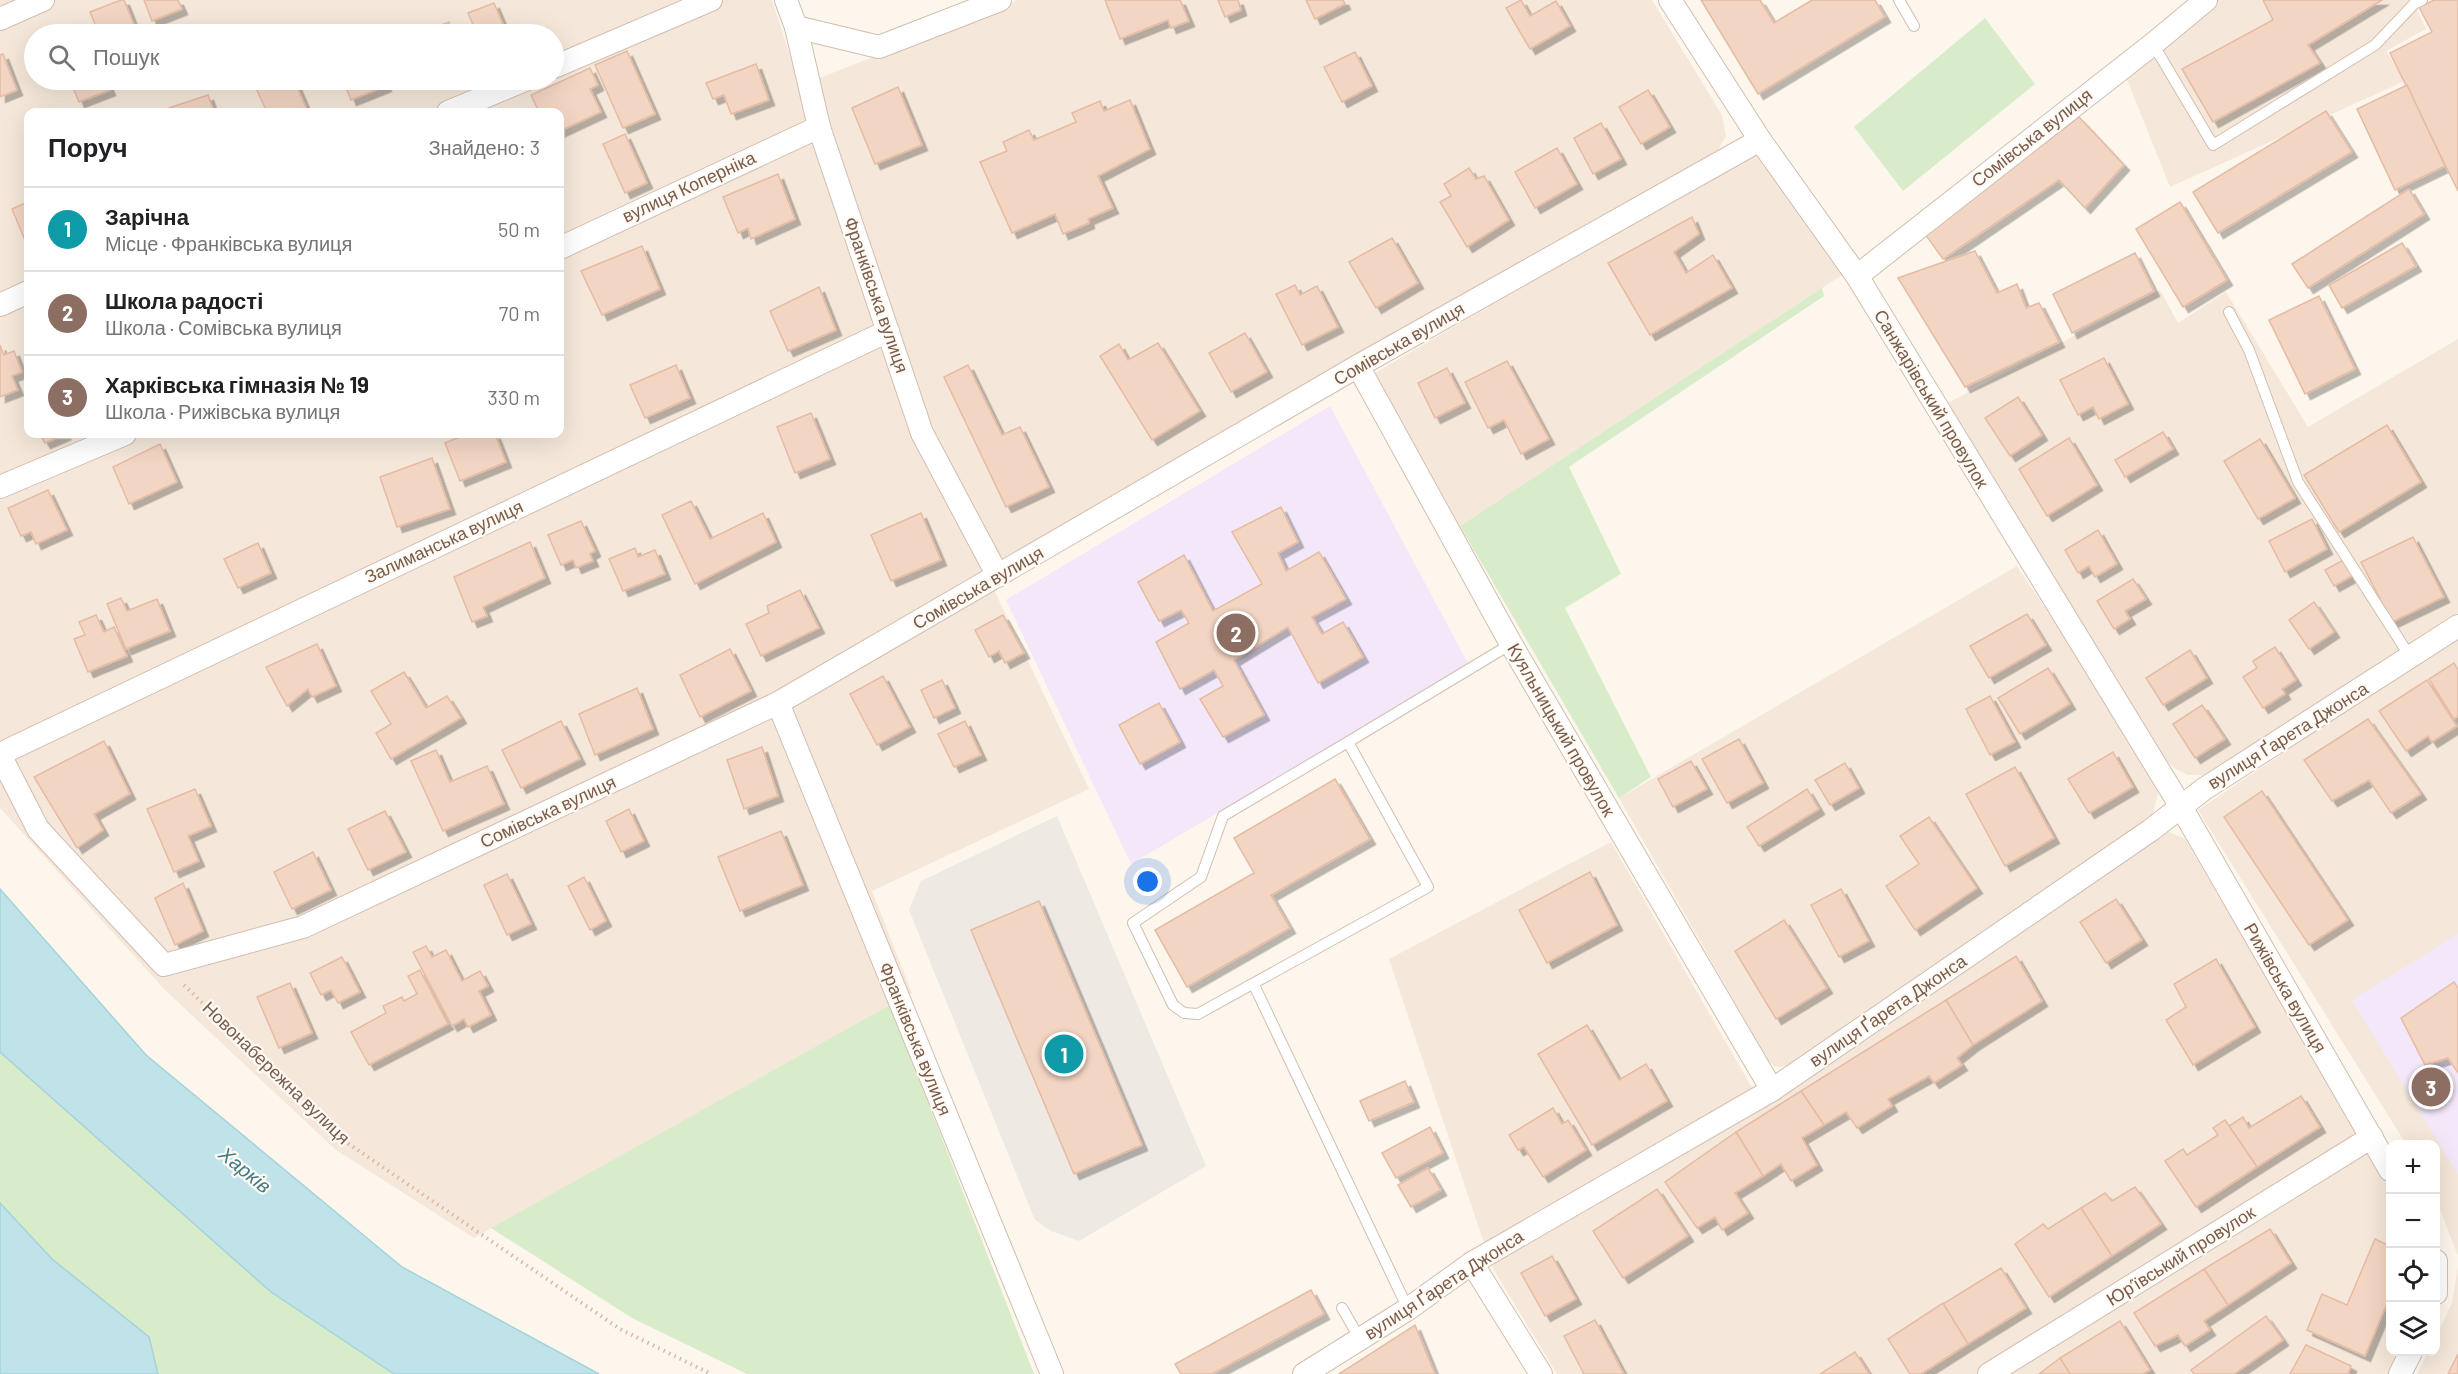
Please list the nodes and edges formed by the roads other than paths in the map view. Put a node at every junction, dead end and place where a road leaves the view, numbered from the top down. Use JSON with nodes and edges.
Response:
{"nodes":[{"id":1,"x":43,"y":0,"type":"edge"},
{"id":2,"x":711,"y":0,"type":"edge"},
{"id":3,"x":786,"y":0,"type":"edge"},
{"id":4,"x":1000,"y":0,"type":"edge"},
{"id":5,"x":1670,"y":0,"type":"edge"},
{"id":6,"x":1899,"y":0,"type":"edge"},
{"id":7,"x":2206,"y":0,"type":"edge"},
{"id":8,"x":2422,"y":0,"type":"edge"},
{"id":9,"x":0,"y":19,"type":"edge"},
{"id":10,"x":1914,"y":26,"type":"dead end"},
{"id":11,"x":796,"y":27,"type":"junction"},
{"id":12,"x":2153,"y":45,"type":"junction"},
{"id":13,"x":564,"y":64,"type":"edge"},
{"id":14,"x":501,"y":90,"type":"edge"},
{"id":15,"x":458,"y":108,"type":"edge"},
{"id":16,"x":819,"y":127,"type":"junction"},
{"id":17,"x":1760,"y":140,"type":"junction"},
{"id":18,"x":564,"y":246,"type":"edge"},
{"id":19,"x":1857,"y":276,"type":"junction"},
{"id":20,"x":24,"y":294,"type":"edge"},
{"id":21,"x":0,"y":305,"type":"edge"},
{"id":22,"x":2229,"y":312,"type":"dead end"},
{"id":23,"x":888,"y":331,"type":"junction"},
{"id":24,"x":1358,"y":366,"type":"junction"},
{"id":25,"x":116,"y":438,"type":"edge"},
{"id":26,"x":0,"y":487,"type":"edge"},
{"id":27,"x":998,"y":576,"type":"junction"},
{"id":28,"x":2458,"y":626,"type":"edge"},
{"id":29,"x":1511,"y":644,"type":"junction"},
{"id":30,"x":2411,"y":658,"type":"junction"},
{"id":31,"x":778,"y":703,"type":"junction"},
{"id":32,"x":1348,"y":742,"type":"junction"},
{"id":33,"x":0,"y":755,"type":"edge"},
{"id":34,"x":2180,"y":806,"type":"junction"},
{"id":35,"x":1254,"y":985,"type":"junction"},
{"id":36,"x":1772,"y":1090,"type":"junction"},
{"id":37,"x":2372,"y":1137,"type":"junction"},
{"id":38,"x":2386,"y":1161,"type":"edge"},
{"id":39,"x":1472,"y":1263,"type":"junction"},
{"id":40,"x":1342,"y":1308,"type":"dead end"},
{"id":41,"x":1408,"y":1310,"type":"junction"},
{"id":42,"x":1360,"y":1339,"type":"junction"},
{"id":43,"x":2409,"y":1356,"type":"edge"},
{"id":44,"x":1052,"y":1374,"type":"edge"},
{"id":45,"x":1304,"y":1374,"type":"edge"},
{"id":46,"x":1541,"y":1374,"type":"edge"},
{"id":47,"x":1989,"y":1374,"type":"edge"},
{"id":48,"x":2400,"y":1374,"type":"edge"}],
"edges":[{"from":1,"to":9,"type":"street"},
{"from":2,"to":13,"type":"street"},
{"from":3,"to":11,"type":"street","name":"Франківська вулиця"},
{"from":4,"to":11,"type":"street"},
{"from":5,"to":17,"type":"street","name":"Санжарівський провулок"},
{"from":6,"to":10,"type":"lane"},
{"from":7,"to":12,"type":"street","name":"Сомівська вулиця"},
{"from":8,"to":12,"type":"lane"},
{"from":11,"to":16,"type":"street","name":"Франківська вулиця"},
{"from":12,"to":19,"type":"street","name":"Сомівська вулиця"},
{"from":14,"to":15,"type":"street"},
{"from":16,"to":18,"type":"street","name":"вулиця Коперніка"},
{"from":16,"to":23,"type":"street","name":"Франківська вулиця"},
{"from":17,"to":19,"type":"street","name":"Санжарівський провулок"},
{"from":17,"to":24,"type":"street","name":"Сомівська вулиця"},
{"from":19,"to":34,"type":"street","name":"Санжарівський провулок"},
{"from":20,"to":21,"type":"street"},
{"from":22,"to":30,"type":"lane"},
{"from":23,"to":27,"type":"street","name":"Франківська вулиця"},
{"from":23,"to":33,"type":"street","name":"Залиманська вулиця"},
{"from":24,"to":27,"type":"street","name":"Сомівська вулиця"},
{"from":24,"to":29,"type":"street","name":"Куяльницький провулок"},
{"from":25,"to":26,"type":"street"},
{"from":27,"to":31,"type":"street","name":"Сомівська вулиця"},
{"from":28,"to":30,"type":"street","name":"вулиця Ґарета Джонса"},
{"from":29,"to":32,"type":"lane"},
{"from":29,"to":36,"type":"street","name":"Куяльницький провулок"},
{"from":30,"to":34,"type":"street","name":"вулиця Ґарета Джонса"},
{"from":31,"to":33,"type":"street","name":"Сомівська вулиця"},
{"from":31,"to":44,"type":"street","name":"Франківська вулиця"},
{"from":32,"to":35,"type":"lane"},
{"from":32,"to":35,"type":"lane"},
{"from":34,"to":36,"type":"street","name":"вулиця Ґарета Джонса"},
{"from":34,"to":37,"type":"street","name":"Рижівська вулиця"},
{"from":35,"to":41,"type":"lane"},
{"from":36,"to":39,"type":"street","name":"вулиця Ґарета Джонса"},
{"from":37,"to":38,"type":"street","name":"Рижівська вулиця"},
{"from":37,"to":47,"type":"street","name":"Юр’ївський провулок"},
{"from":39,"to":41,"type":"street","name":"вулиця Ґарета Джонса"},
{"from":39,"to":46,"type":"street"},
{"from":40,"to":42,"type":"lane"},
{"from":41,"to":42,"type":"street","name":"вулиця Ґарета Джонса"},
{"from":42,"to":45,"type":"street","name":"вулиця Ґарета Джонса"},
{"from":43,"to":48,"type":"street"}]}
